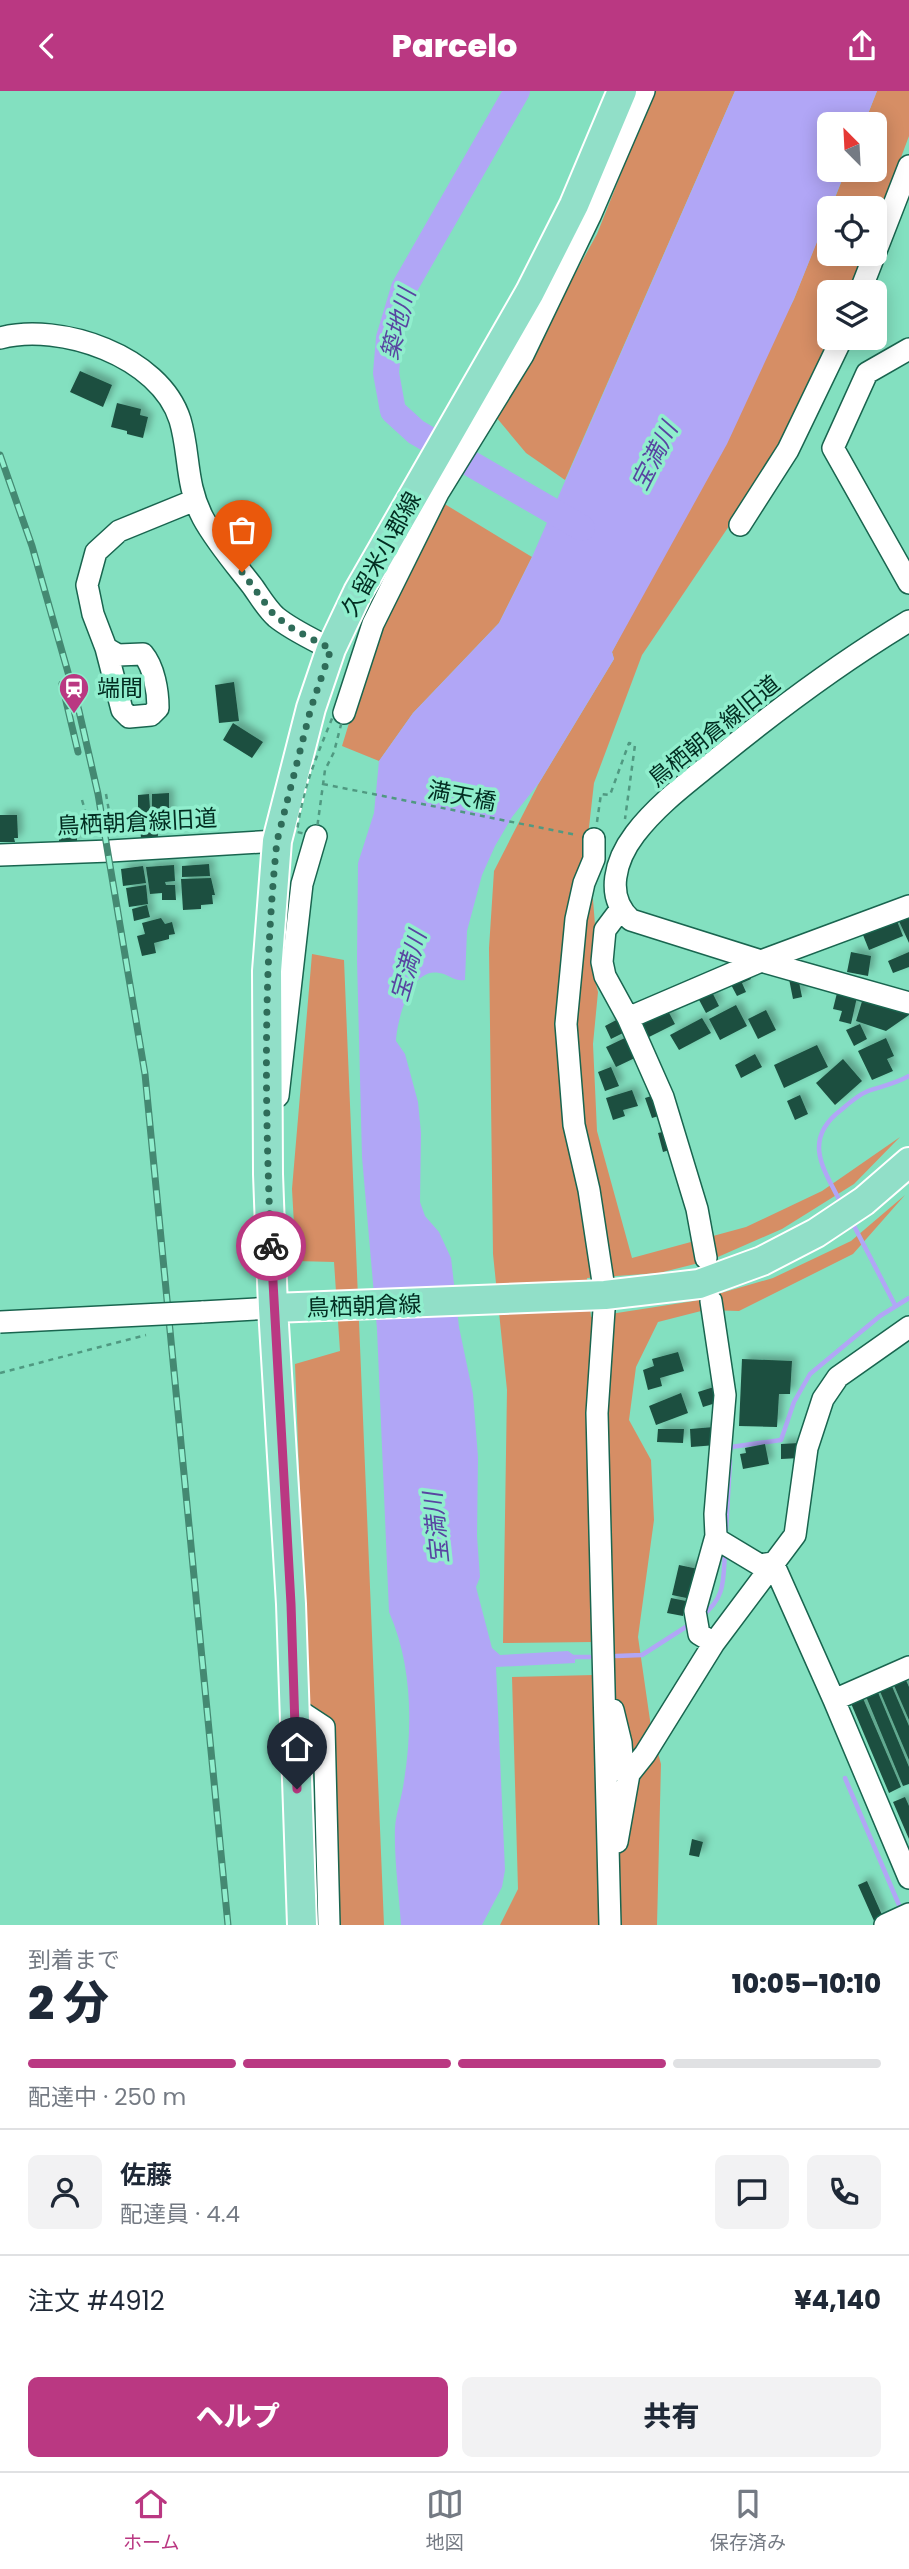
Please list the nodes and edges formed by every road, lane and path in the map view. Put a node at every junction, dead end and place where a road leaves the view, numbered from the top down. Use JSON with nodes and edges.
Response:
{"nodes":[{"id":1,"x":622,"y":91,"type":"edge"},
{"id":2,"x":644,"y":91,"type":"edge"},
{"id":3,"x":909,"y":166,"type":"edge"},
{"id":4,"x":865,"y":280,"type":"edge"},
{"id":5,"x":0,"y":338,"type":"edge"},
{"id":6,"x":909,"y":349,"type":"edge"},
{"id":7,"x":836,"y":350,"type":"edge"},
{"id":8,"x":195,"y":500,"type":"junction"},
{"id":9,"x":740,"y":525,"type":"dead end"},
{"id":10,"x":909,"y":583,"type":"edge"},
{"id":11,"x":909,"y":621,"type":"edge"},
{"id":12,"x":106,"y":648,"type":"dead end"},
{"id":13,"x":331,"y":649,"type":"junction"},
{"id":14,"x":344,"y":713,"type":"junction"},
{"id":15,"x":323,"y":784,"type":"junction"},
{"id":16,"x":106,"y":794,"type":"dead end"},
{"id":17,"x":82,"y":800,"type":"dead end"},
{"id":18,"x":85,"y":810,"type":"dead end"},
{"id":19,"x":625,"y":819,"type":"dead end"},
{"id":20,"x":297,"y":836,"type":"junction"},
{"id":21,"x":594,"y":839,"type":"junction"},
{"id":22,"x":116,"y":851,"type":"junction"},
{"id":23,"x":0,"y":855,"type":"edge"},
{"id":24,"x":909,"y":906,"type":"edge"},
{"id":25,"x":626,"y":915,"type":"junction"},
{"id":26,"x":761,"y":961,"type":"junction"},
{"id":27,"x":909,"y":1003,"type":"edge"},
{"id":28,"x":628,"y":1018,"type":"junction"},
{"id":29,"x":909,"y":1162,"type":"edge"},
{"id":30,"x":268,"y":1174,"type":"junction"},
{"id":31,"x":706,"y":1258,"type":"dead end"},
{"id":32,"x":598,"y":1295,"type":"junction"},
{"id":33,"x":711,"y":1301,"type":"dead end"},
{"id":34,"x":273,"y":1308,"type":"junction"},
{"id":35,"x":0,"y":1322,"type":"edge"},
{"id":36,"x":909,"y":1327,"type":"edge"},
{"id":37,"x":146,"y":1335,"type":"dead end"},
{"id":38,"x":0,"y":1373,"type":"edge"},
{"id":39,"x":716,"y":1536,"type":"junction"},
{"id":40,"x":773,"y":1563,"type":"junction"},
{"id":41,"x":714,"y":1643,"type":"junction"},
{"id":42,"x":909,"y":1667,"type":"edge"},
{"id":43,"x":604,"y":1697,"type":"junction"},
{"id":44,"x":834,"y":1700,"type":"junction"},
{"id":45,"x":295,"y":1708,"type":"junction"},
{"id":46,"x":629,"y":1774,"type":"junction"},
{"id":47,"x":609,"y":1862,"type":"junction"},
{"id":48,"x":909,"y":1878,"type":"edge"},
{"id":49,"x":302,"y":1925,"type":"edge"},
{"id":50,"x":330,"y":1925,"type":"edge"},
{"id":51,"x":610,"y":1925,"type":"edge"}],
"edges":[{"from":1,"to":13,"type":"main road","name":"久留米小郡線"},
{"from":2,"to":14,"type":"street"},
{"from":3,"to":4,"type":"street"},
{"from":5,"to":8,"type":"street"},
{"from":6,"to":10,"type":"street"},
{"from":7,"to":9,"type":"street"},
{"from":8,"to":12,"type":"street"},
{"from":8,"to":13,"type":"street"},
{"from":11,"to":25,"type":"street","name":"鳥栖朝倉線旧道"},
{"from":13,"to":20,"type":"main road","name":"久留米小郡線"},
{"from":14,"to":15,"type":"path"},
{"from":14,"to":20,"type":"path"},
{"from":15,"to":20,"type":"path"},
{"from":15,"to":21,"type":"path","name":"満天橋"},
{"from":16,"to":22,"type":"path"},
{"from":17,"to":18,"type":"path"},
{"from":19,"to":21,"type":"path"},
{"from":20,"to":22,"type":"street","name":"鳥栖朝倉線旧道"},
{"from":20,"to":30,"type":"street"},
{"from":20,"to":30,"type":"main road","name":"久留米小郡線"},
{"from":21,"to":32,"type":"street"},
{"from":22,"to":23,"type":"street","name":"鳥栖朝倉線旧道"},
{"from":24,"to":26,"type":"street"},
{"from":25,"to":26,"type":"street"},
{"from":25,"to":28,"type":"street"},
{"from":26,"to":27,"type":"street"},
{"from":26,"to":28,"type":"street"},
{"from":28,"to":31,"type":"street"},
{"from":29,"to":32,"type":"main road","name":"鳥栖朝倉線"},
{"from":30,"to":34,"type":"main road","name":"久留米小郡線"},
{"from":32,"to":34,"type":"main road","name":"鳥栖朝倉線"},
{"from":32,"to":43,"type":"street"},
{"from":33,"to":39,"type":"street"},
{"from":34,"to":35,"type":"street","bridge":true},
{"from":34,"to":45,"type":"main road","name":"鳥栖朝倉線"},
{"from":36,"to":40,"type":"street"},
{"from":37,"to":38,"type":"path"},
{"from":39,"to":40,"type":"street"},
{"from":39,"to":41,"type":"street"},
{"from":40,"to":41,"type":"street"},
{"from":40,"to":44,"type":"street"},
{"from":41,"to":46,"type":"street"},
{"from":42,"to":44,"type":"street"},
{"from":43,"to":46,"type":"street"},
{"from":43,"to":47,"type":"street"},
{"from":44,"to":48,"type":"street"},
{"from":45,"to":49,"type":"main road","name":"鳥栖朝倉線"},
{"from":45,"to":50,"type":"street"},
{"from":46,"to":47,"type":"street"},
{"from":47,"to":51,"type":"street"}]}
